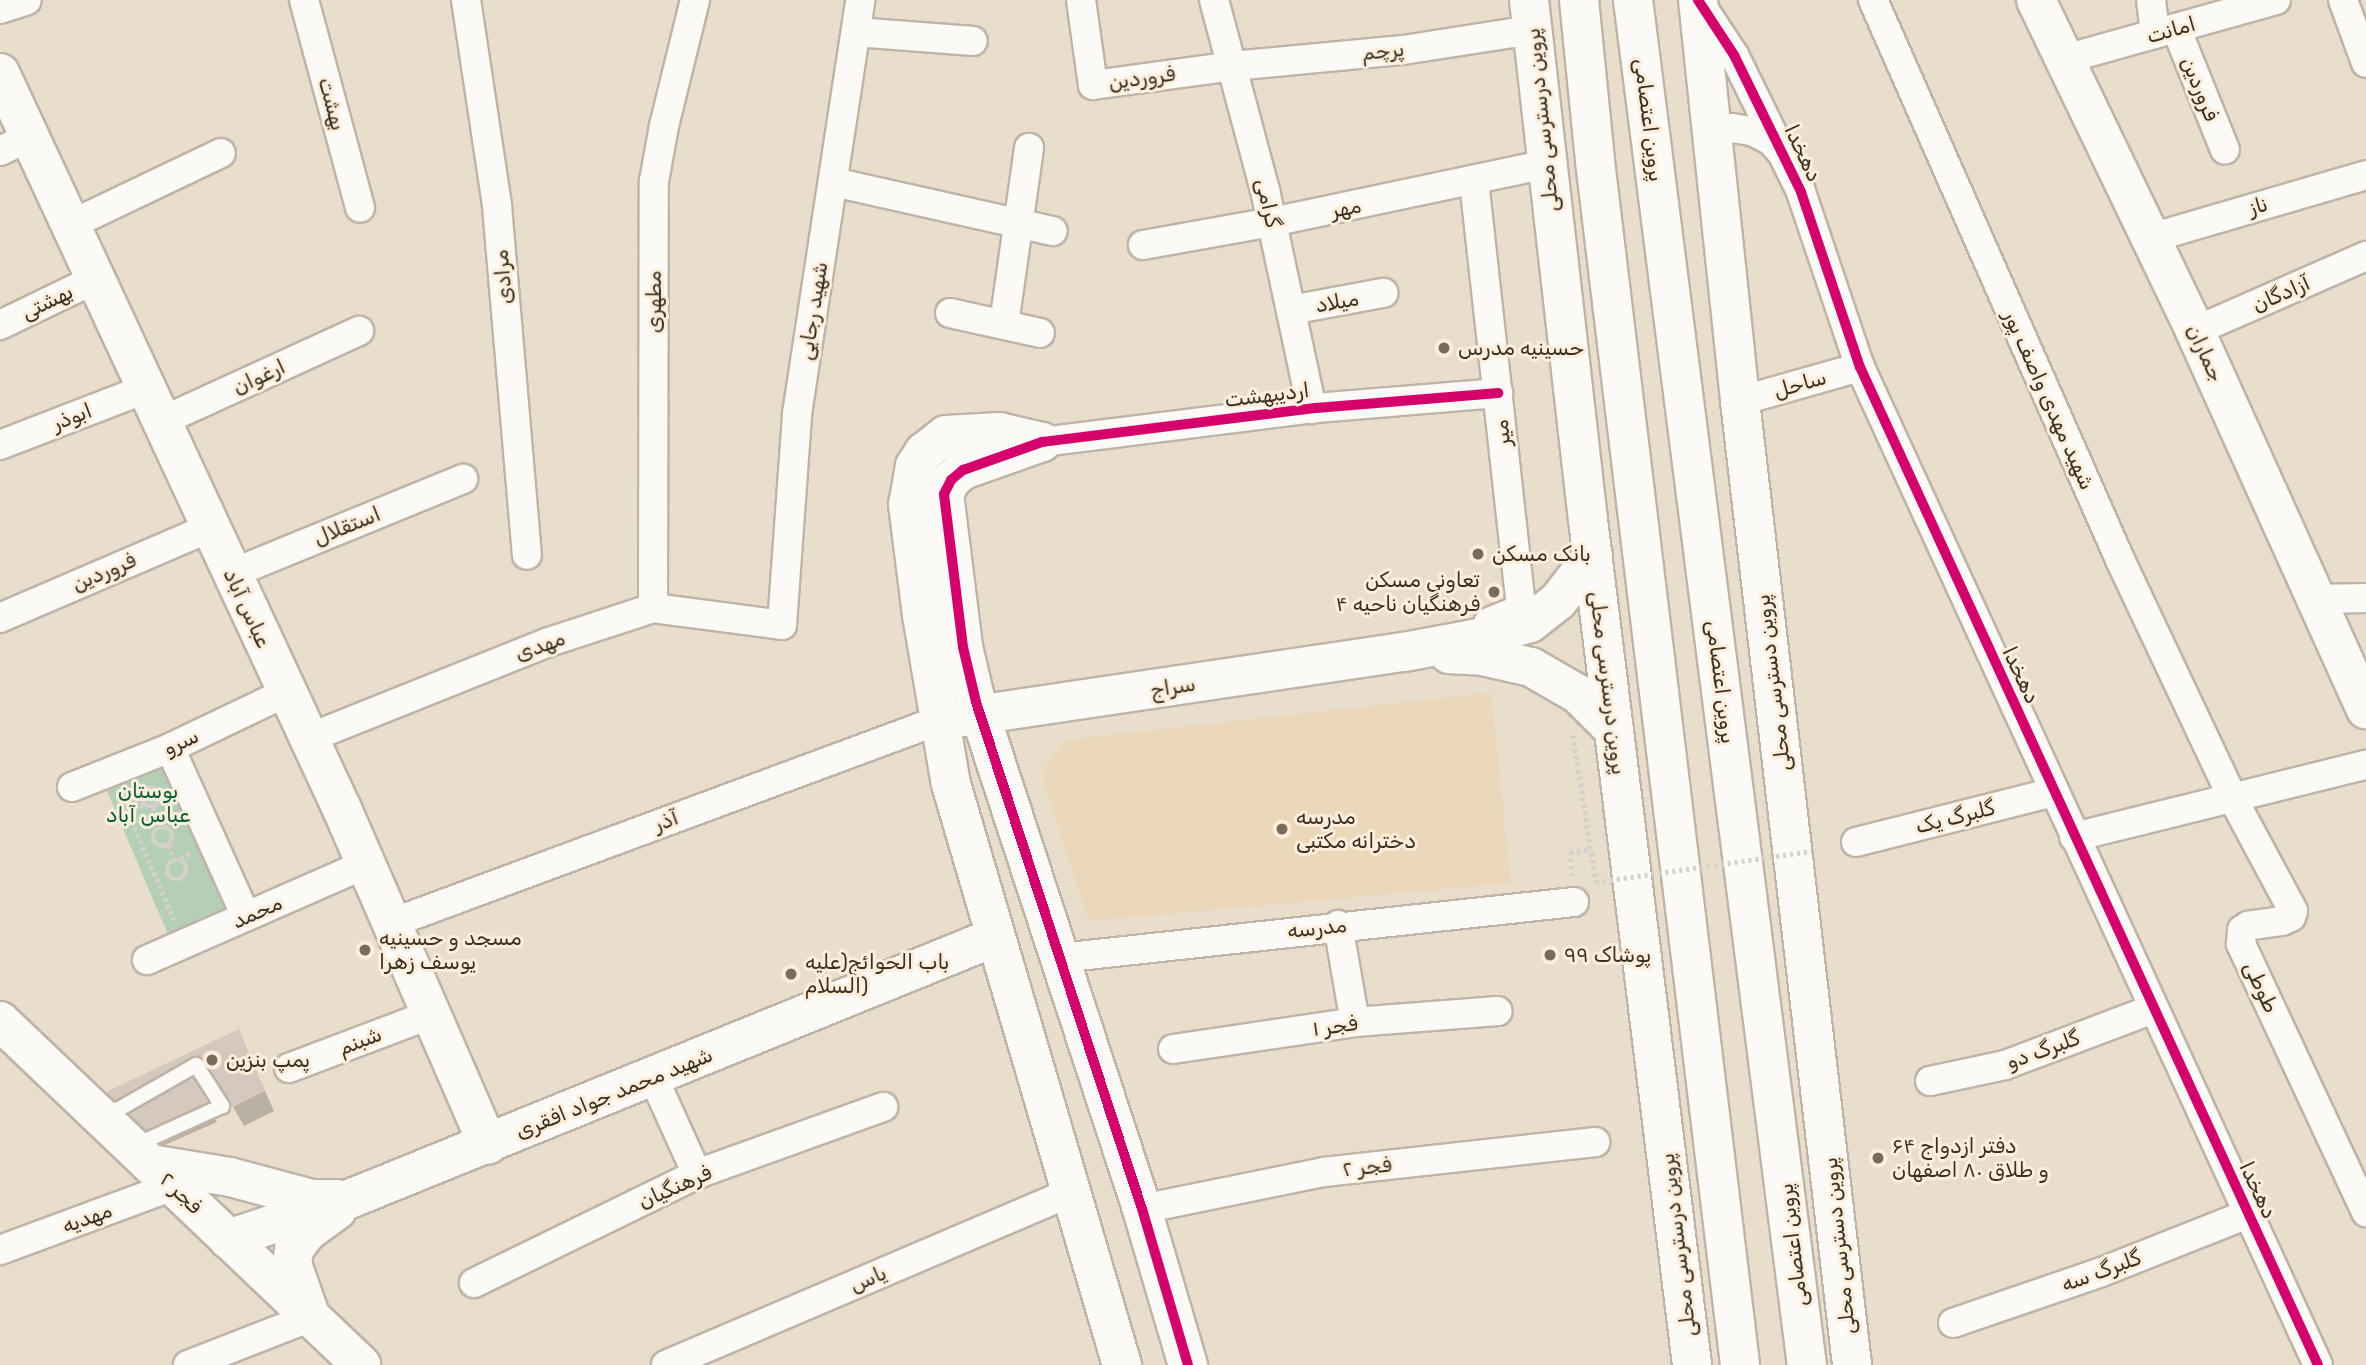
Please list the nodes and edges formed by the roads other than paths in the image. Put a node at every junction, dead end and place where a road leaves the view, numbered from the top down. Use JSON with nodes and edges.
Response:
{"nodes":[{"id":1,"x":27,"y":0,"type":"edge"},
{"id":2,"x":304,"y":0,"type":"edge"},
{"id":3,"x":466,"y":0,"type":"edge"},
{"id":4,"x":695,"y":0,"type":"edge"},
{"id":5,"x":860,"y":0,"type":"edge"},
{"id":6,"x":1081,"y":0,"type":"edge"},
{"id":7,"x":1214,"y":0,"type":"edge"},
{"id":8,"x":1579,"y":0,"type":"edge"},
{"id":9,"x":1633,"y":0,"type":"edge"},
{"id":10,"x":1698,"y":0,"type":"edge"},
{"id":11,"x":1873,"y":0,"type":"edge"},
{"id":12,"x":2036,"y":0,"type":"edge"},
{"id":13,"x":2151,"y":0,"type":"edge"},
{"id":14,"x":2343,"y":0,"type":"edge"},
{"id":15,"x":2268,"y":1,"type":"edge"},
{"id":16,"x":0,"y":9,"type":"edge"},
{"id":17,"x":1530,"y":15,"type":"edge"},
{"id":18,"x":2166,"y":31,"type":"junction"},
{"id":19,"x":856,"y":32,"type":"junction"},
{"id":20,"x":973,"y":41,"type":"dead end"},
{"id":21,"x":2066,"y":59,"type":"junction"},
{"id":22,"x":2366,"y":63,"type":"edge"},
{"id":23,"x":1233,"y":66,"type":"junction"},
{"id":24,"x":0,"y":73,"type":"edge"},
{"id":25,"x":1712,"y":133,"type":"junction"},
{"id":26,"x":15,"y":144,"type":"edge"},
{"id":27,"x":1029,"y":148,"type":"dead end"},
{"id":28,"x":2225,"y":150,"type":"dead end"},
{"id":29,"x":220,"y":153,"type":"dead end"},
{"id":30,"x":1784,"y":156,"type":"junction"},
{"id":31,"x":1547,"y":164,"type":"junction"},
{"id":32,"x":2366,"y":175,"type":"edge"},
{"id":33,"x":1474,"y":181,"type":"junction"},
{"id":34,"x":833,"y":182,"type":"junction"},
{"id":35,"x":360,"y":208,"type":"dead end"},
{"id":36,"x":1272,"y":222,"type":"junction"},
{"id":37,"x":1018,"y":224,"type":"junction"},
{"id":38,"x":70,"y":225,"type":"junction"},
{"id":39,"x":1053,"y":231,"type":"dead end"},
{"id":40,"x":2151,"y":238,"type":"junction"},
{"id":41,"x":1143,"y":245,"type":"dead end"},
{"id":42,"x":2366,"y":256,"type":"edge"},
{"id":43,"x":94,"y":279,"type":"junction"},
{"id":44,"x":1383,"y":293,"type":"dead end"},
{"id":45,"x":1291,"y":310,"type":"junction"},
{"id":46,"x":950,"y":313,"type":"dead end"},
{"id":47,"x":1004,"y":324,"type":"junction"},
{"id":48,"x":0,"y":325,"type":"edge"},
{"id":49,"x":359,"y":331,"type":"dead end"},
{"id":50,"x":2195,"y":331,"type":"junction"},
{"id":51,"x":1040,"y":333,"type":"dead end"},
{"id":52,"x":1860,"y":368,"type":"junction"},
{"id":53,"x":1498,"y":393,"type":"junction"},
{"id":54,"x":1740,"y":401,"type":"junction"},
{"id":55,"x":153,"y":405,"type":"junction"},
{"id":56,"x":1312,"y":409,"type":"junction"},
{"id":57,"x":1042,"y":442,"type":"junction"},
{"id":58,"x":0,"y":445,"type":"edge"},
{"id":59,"x":463,"y":479,"type":"dead end"},
{"id":60,"x":209,"y":528,"type":"junction"},
{"id":61,"x":527,"y":555,"type":"dead end"},
{"id":62,"x":1593,"y":556,"type":"junction"},
{"id":63,"x":231,"y":573,"type":"junction"},
{"id":64,"x":2366,"y":598,"type":"edge"},
{"id":65,"x":2316,"y":600,"type":"junction"},
{"id":66,"x":653,"y":608,"type":"junction"},
{"id":67,"x":0,"y":618,"type":"edge"},
{"id":68,"x":782,"y":625,"type":"joint"},
{"id":69,"x":1454,"y":643,"type":"junction"},
{"id":70,"x":1405,"y":652,"type":"junction"},
{"id":71,"x":287,"y":692,"type":"junction"},
{"id":72,"x":2366,"y":708,"type":"edge"},
{"id":73,"x":981,"y":717,"type":"junction"},
{"id":74,"x":940,"y":719,"type":"junction"},
{"id":75,"x":1615,"y":730,"type":"junction"},
{"id":76,"x":309,"y":738,"type":"junction"},
{"id":77,"x":170,"y":748,"type":"junction"},
{"id":78,"x":2366,"y":765,"type":"edge"},
{"id":79,"x":72,"y":787,"type":"dead end"},
{"id":80,"x":2054,"y":792,"type":"junction"},
{"id":81,"x":2232,"y":797,"type":"junction"},
{"id":82,"x":2074,"y":837,"type":"junction"},
{"id":83,"x":1856,"y":842,"type":"dead end"},
{"id":84,"x":366,"y":863,"type":"junction"},
{"id":85,"x":1574,"y":902,"type":"road end"},
{"id":86,"x":246,"y":916,"type":"junction"},
{"id":87,"x":392,"y":923,"type":"junction"},
{"id":88,"x":1338,"y":925,"type":"junction"},
{"id":89,"x":995,"y":937,"type":"junction"},
{"id":90,"x":1060,"y":958,"type":"junction"},
{"id":91,"x":147,"y":960,"type":"dead end"},
{"id":92,"x":2153,"y":1009,"type":"junction"},
{"id":93,"x":1498,"y":1011,"type":"dead end"},
{"id":94,"x":432,"y":1014,"type":"junction"},
{"id":95,"x":0,"y":1021,"type":"edge"},
{"id":96,"x":1355,"y":1022,"type":"junction"},
{"id":97,"x":1173,"y":1049,"type":"dead end"},
{"id":98,"x":289,"y":1068,"type":"dead end"},
{"id":99,"x":653,"y":1077,"type":"junction"},
{"id":100,"x":1930,"y":1081,"type":"dead end"},
{"id":101,"x":883,"y":1107,"type":"dead end"},
{"id":102,"x":97,"y":1114,"type":"junction"},
{"id":103,"x":1595,"y":1142,"type":"dead end"},
{"id":104,"x":488,"y":1145,"type":"junction"},
{"id":105,"x":152,"y":1166,"type":"junction"},
{"id":106,"x":697,"y":1174,"type":"junction"},
{"id":107,"x":1069,"y":1193,"type":"junction"},
{"id":108,"x":352,"y":1199,"type":"junction"},
{"id":109,"x":1142,"y":1209,"type":"junction"},
{"id":110,"x":2366,"y":1212,"type":"edge"},
{"id":111,"x":2248,"y":1214,"type":"junction"},
{"id":112,"x":228,"y":1239,"type":"junction"},
{"id":113,"x":0,"y":1250,"type":"edge"},
{"id":114,"x":474,"y":1283,"type":"dead end"},
{"id":115,"x":311,"y":1317,"type":"junction"},
{"id":116,"x":1953,"y":1323,"type":"dead end"},
{"id":117,"x":188,"y":1365,"type":"edge"},
{"id":118,"x":361,"y":1365,"type":"edge"},
{"id":119,"x":666,"y":1365,"type":"edge"},
{"id":120,"x":1122,"y":1365,"type":"edge"},
{"id":121,"x":1188,"y":1365,"type":"edge"},
{"id":122,"x":1692,"y":1365,"type":"edge"},
{"id":123,"x":1740,"y":1365,"type":"edge"},
{"id":124,"x":1807,"y":1365,"type":"edge"},
{"id":125,"x":1852,"y":1365,"type":"edge"},
{"id":126,"x":2318,"y":1365,"type":"edge"}],
"edges":[{"from":1,"to":16,"type":"street"},
{"from":2,"to":35,"type":"street","name":"بهشت"},
{"from":3,"to":61,"type":"street","name":"مرادی"},
{"from":4,"to":66,"type":"street","name":"مطهری"},
{"from":5,"to":19,"type":"street","name":"شهید رجایی"},
{"from":6,"to":23,"type":"street","name":"فروردین"},
{"from":7,"to":23,"type":"street","name":"گرامی"},
{"from":8,"to":123,"type":"street"},
{"from":9,"to":124,"type":"street","name":"پروین اعتصامی"},
{"from":10,"to":25,"type":"street","name":"پروین دسترسی محلی"},
{"from":10,"to":30,"type":"street","name":"دهخدا"},
{"from":11,"to":81,"type":"street","name":"شهید مهدی واصف پور"},
{"from":12,"to":21,"type":"street","name":"جماران"},
{"from":13,"to":18,"type":"street","name":"فروردین"},
{"from":14,"to":22,"type":"street"},
{"from":15,"to":18,"type":"street","name":"امانت"},
{"from":17,"to":23,"type":"street","name":"پرچم"},
{"from":17,"to":31,"type":"street","name":"پروین درسترسی محلی"},
{"from":18,"to":21,"type":"street","name":"امانت"},
{"from":18,"to":28,"type":"street","name":"فروردین"},
{"from":19,"to":20,"type":"street"},
{"from":19,"to":34,"type":"street","name":"شهید رجایی"},
{"from":21,"to":40,"type":"street","name":"جماران"},
{"from":23,"to":36,"type":"street","name":"گرامی"},
{"from":24,"to":26,"type":"street","name":"عباس آباد"},
{"from":25,"to":30,"type":"street"},
{"from":25,"to":54,"type":"street","name":"پروین دسترسی محلی"},
{"from":26,"to":38,"type":"street","name":"عباس آباد"},
{"from":27,"to":37,"type":"street"},
{"from":29,"to":38,"type":"street"},
{"from":30,"to":52,"type":"street","name":"دهخدا"},
{"from":31,"to":33,"type":"street","name":"مهر"},
{"from":31,"to":62,"type":"street","name":"پروین درسترسی محلی"},
{"from":32,"to":40,"type":"street","name":"ناز"},
{"from":33,"to":36,"type":"street","name":"مهر"},
{"from":33,"to":53,"type":"street","name":"میر"},
{"from":34,"to":37,"type":"street"},
{"from":34,"to":68,"type":"street","name":"شهید رجایی"},
{"from":36,"to":41,"type":"street","name":"مهر"},
{"from":36,"to":45,"type":"street","name":"گرامی"},
{"from":37,"to":39,"type":"street"},
{"from":37,"to":47,"type":"street"},
{"from":38,"to":43,"type":"street","name":"عباس آباد"},
{"from":40,"to":50,"type":"street","name":"جماران"},
{"from":42,"to":50,"type":"street","name":"آزادگان"},
{"from":43,"to":48,"type":"street","name":"بهشتی"},
{"from":43,"to":55,"type":"street","name":"عباس آباد"},
{"from":44,"to":45,"type":"street","name":"میلاد"},
{"from":45,"to":56,"type":"street","name":"گرامی"},
{"from":46,"to":47,"type":"street"},
{"from":47,"to":51,"type":"street"},
{"from":49,"to":55,"type":"street","name":"ارغوان"},
{"from":50,"to":65,"type":"street","name":"جماران"},
{"from":52,"to":54,"type":"street","name":"ساحل"},
{"from":52,"to":80,"type":"street","name":"دهخدا"},
{"from":53,"to":56,"type":"street","name":"اردیبهشت"},
{"from":53,"to":69,"type":"street","name":"میر"},
{"from":54,"to":125,"type":"street","name":"پروین دسترسی محلی"},
{"from":55,"to":58,"type":"street","name":"ابوذر"},
{"from":55,"to":60,"type":"street","name":"عباس آباد"},
{"from":56,"to":57,"type":"street","name":"اردیبهشت"},
{"from":57,"to":73,"type":"street"},
{"from":57,"to":74,"type":"street"},
{"from":59,"to":63,"type":"street","name":"استقلال"},
{"from":60,"to":63,"type":"street","name":"عباس آباد"},
{"from":60,"to":67,"type":"street","name":"فروردین"},
{"from":62,"to":69,"type":"street","name":"سراج"},
{"from":62,"to":75,"type":"street","name":"پروین درسترسی محلی"},
{"from":63,"to":71,"type":"street","name":"عباس آباد"},
{"from":64,"to":65,"type":"street"},
{"from":65,"to":72,"type":"street","name":"جماران"},
{"from":66,"to":68,"type":"street","name":"مهدی"},
{"from":66,"to":76,"type":"street","name":"مهدی"},
{"from":69,"to":70,"type":"street","name":"سراج"},
{"from":70,"to":73,"type":"street","name":"سراج"},
{"from":70,"to":75,"type":"street","name":"سراج"},
{"from":71,"to":76,"type":"street","name":"عباس آباد"},
{"from":71,"to":77,"type":"street","name":"سرو"},
{"from":73,"to":74,"type":"street","name":"سراج"},
{"from":73,"to":90,"type":"street"},
{"from":74,"to":87,"type":"street","name":"آذر"},
{"from":74,"to":89,"type":"street"},
{"from":75,"to":122,"type":"street","name":"پروین درسترسی محلی"},
{"from":76,"to":84,"type":"street","name":"عباس آباد"},
{"from":77,"to":79,"type":"street","name":"سرو"},
{"from":77,"to":86,"type":"street"},
{"from":78,"to":81,"type":"street"},
{"from":80,"to":82,"type":"street","name":"دهخدا"},
{"from":80,"to":83,"type":"street","name":"گلبرگ یک"},
{"from":81,"to":82,"type":"street"},
{"from":81,"to":110,"type":"street","name":"طوطی"},
{"from":82,"to":92,"type":"street","name":"دهخدا"},
{"from":84,"to":86,"type":"street","name":"محمد"},
{"from":84,"to":87,"type":"street","name":"عباس آباد"},
{"from":85,"to":88,"type":"street","name":"مدرسه"},
{"from":86,"to":91,"type":"street","name":"محمد"},
{"from":87,"to":94,"type":"street","name":"عباس آباد"},
{"from":88,"to":90,"type":"street","name":"مدرسه"},
{"from":88,"to":96,"type":"street"},
{"from":89,"to":99,"type":"street","name":"شهید محمد جواد افقری"},
{"from":89,"to":107,"type":"street"},
{"from":90,"to":109,"type":"street"},
{"from":92,"to":100,"type":"street","name":"گلبرگ دو"},
{"from":92,"to":111,"type":"street","name":"دهخدا"},
{"from":93,"to":96,"type":"street","name":"فجر ۱"},
{"from":94,"to":98,"type":"street","name":"شبنم"},
{"from":94,"to":104,"type":"street","name":"عباس آباد"},
{"from":95,"to":102,"type":"street","name":"فجر ۲"},
{"from":96,"to":97,"type":"street","name":"فجر ۱"},
{"from":99,"to":104,"type":"street","name":"شهید محمد جواد افقری"},
{"from":99,"to":106,"type":"street"},
{"from":101,"to":106,"type":"street","name":"فرهنگیان"},
{"from":102,"to":105,"type":"street","name":"فجر ۲"},
{"from":102,"to":105,"type":"lane"},
{"from":103,"to":109,"type":"street","name":"فجر ۲"},
{"from":104,"to":108,"type":"street","name":"شهید محمد جواد افقری"},
{"from":105,"to":108,"type":"street"},
{"from":105,"to":112,"type":"street","name":"فجر ۲"},
{"from":105,"to":113,"type":"street","name":"مهدیه"},
{"from":106,"to":114,"type":"street","name":"فرهنگیان"},
{"from":107,"to":119,"type":"street","name":"یاس"},
{"from":107,"to":120,"type":"street"},
{"from":108,"to":112,"type":"street","name":"شهید محمد جواد افقری"},
{"from":108,"to":115,"type":"street"},
{"from":109,"to":121,"type":"street"},
{"from":111,"to":116,"type":"street","name":"گلبرگ سه"},
{"from":111,"to":126,"type":"street","name":"دهخدا"},
{"from":112,"to":115,"type":"street","name":"فجر ۲"},
{"from":115,"to":117,"type":"street"},
{"from":115,"to":118,"type":"street","name":"فجر ۲"}]}
